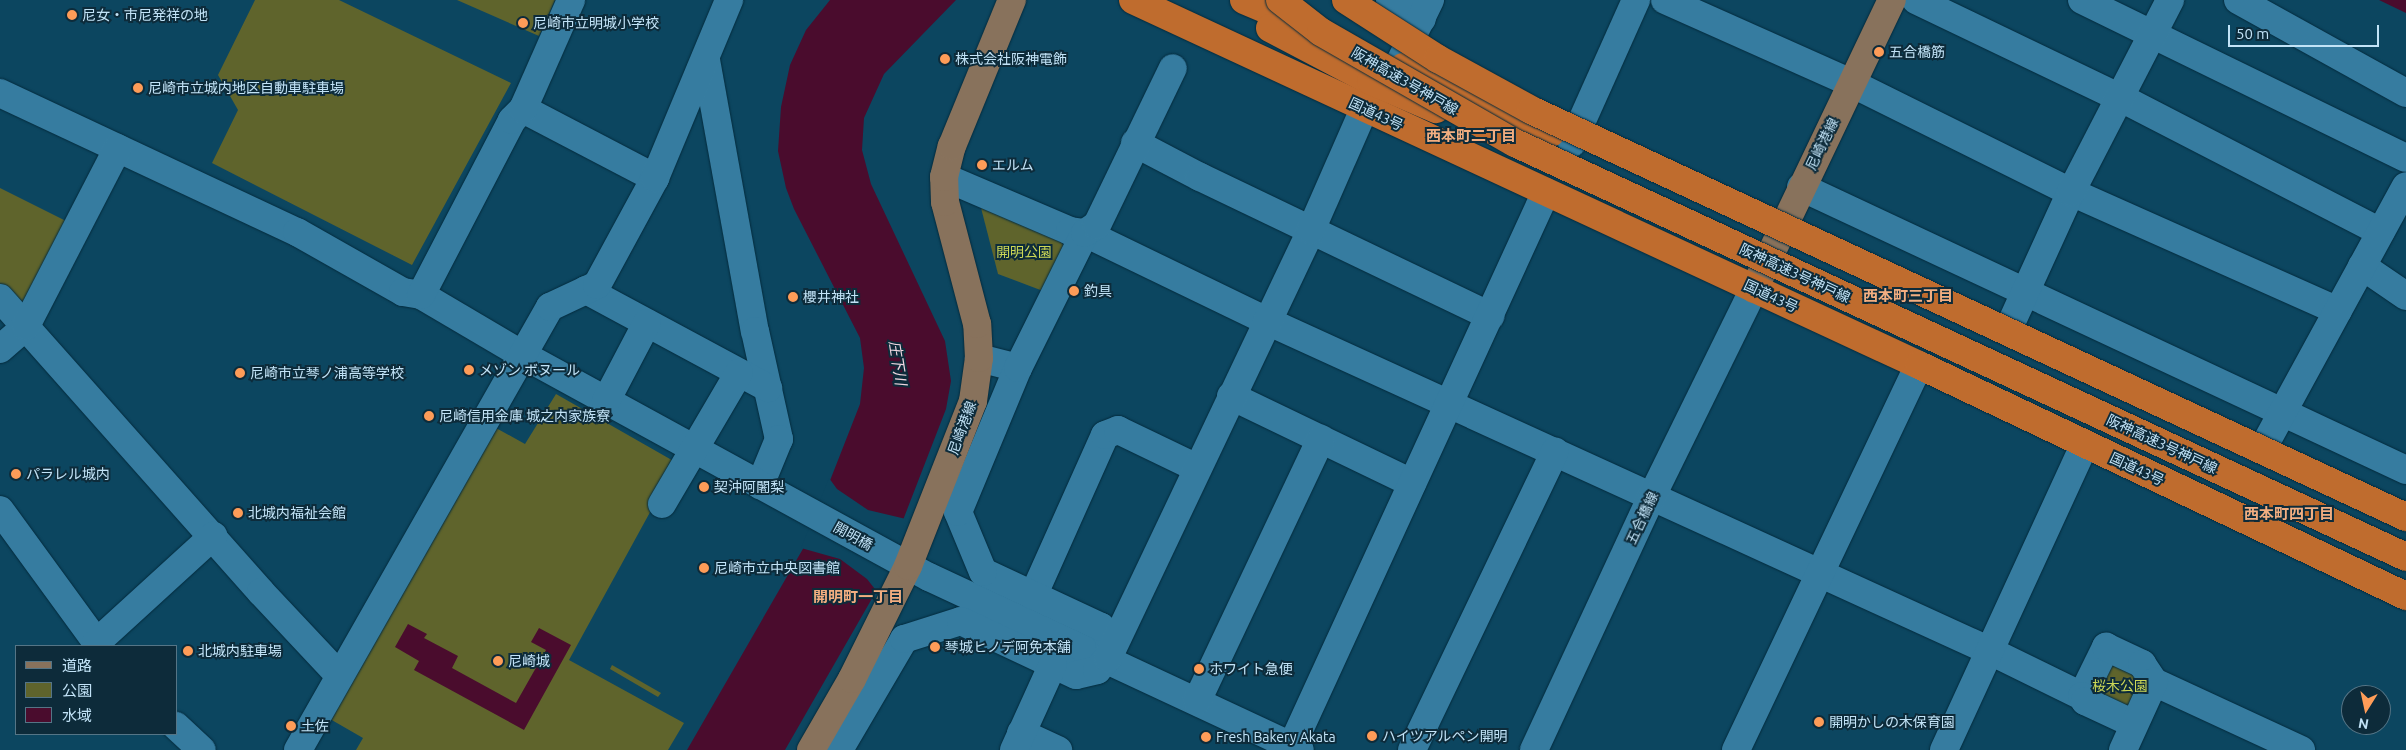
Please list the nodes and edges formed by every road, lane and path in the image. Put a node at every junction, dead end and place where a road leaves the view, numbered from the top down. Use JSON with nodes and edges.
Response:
{"nodes":[{"id":1,"x":571,"y":0,"type":"edge"},
{"id":2,"x":729,"y":0,"type":"edge"},
{"id":3,"x":1012,"y":0,"type":"edge"},
{"id":4,"x":1134,"y":0,"type":"edge"},
{"id":5,"x":1229,"y":0,"type":"edge"},
{"id":6,"x":1244,"y":0,"type":"edge"},
{"id":7,"x":1280,"y":0,"type":"edge"},
{"id":8,"x":1346,"y":0,"type":"edge"},
{"id":9,"x":1390,"y":0,"type":"edge"},
{"id":10,"x":1636,"y":0,"type":"edge"},
{"id":11,"x":1665,"y":0,"type":"edge"},
{"id":12,"x":1892,"y":0,"type":"edge"},
{"id":13,"x":1916,"y":0,"type":"edge"},
{"id":14,"x":2082,"y":0,"type":"edge"},
{"id":15,"x":2170,"y":0,"type":"edge"},
{"id":16,"x":2238,"y":0,"type":"edge"},
{"id":17,"x":1426,"y":9,"type":"edge"},
{"id":18,"x":2154,"y":34,"type":"junction"},
{"id":19,"x":706,"y":60,"type":"junction"},
{"id":20,"x":1398,"y":65,"type":"junction"},
{"id":21,"x":1173,"y":68,"type":"dead end"},
{"id":22,"x":1852,"y":83,"type":"junction"},
{"id":23,"x":0,"y":93,"type":"edge"},
{"id":24,"x":2406,"y":93,"type":"edge"},
{"id":25,"x":2121,"y":98,"type":"junction"},
{"id":26,"x":523,"y":109,"type":"junction"},
{"id":27,"x":1364,"y":109,"type":"junction"},
{"id":28,"x":1135,"y":142,"type":"junction"},
{"id":29,"x":1515,"y":143,"type":"junction"},
{"id":30,"x":1572,"y":143,"type":"junction"},
{"id":31,"x":118,"y":148,"type":"junction"},
{"id":32,"x":2406,"y":158,"type":"edge"},
{"id":33,"x":944,"y":177,"type":"junction"},
{"id":34,"x":655,"y":178,"type":"junction"},
{"id":35,"x":1801,"y":186,"type":"junction"},
{"id":36,"x":1546,"y":192,"type":"junction"},
{"id":37,"x":2071,"y":192,"type":"junction"},
{"id":38,"x":2404,"y":196,"type":"edge"},
{"id":39,"x":1311,"y":230,"type":"junction"},
{"id":40,"x":1779,"y":232,"type":"junction"},
{"id":41,"x":2381,"y":232,"type":"junction"},
{"id":42,"x":1085,"y":233,"type":"junction"},
{"id":43,"x":2362,"y":266,"type":"junction"},
{"id":44,"x":1754,"y":289,"type":"junction"},
{"id":45,"x":586,"y":290,"type":"junction"},
{"id":46,"x":2026,"y":290,"type":"junction"},
{"id":47,"x":421,"y":294,"type":"junction"},
{"id":48,"x":2406,"y":296,"type":"edge"},
{"id":49,"x":0,"y":298,"type":"edge"},
{"id":50,"x":2338,"y":311,"type":"junction"},
{"id":51,"x":1490,"y":316,"type":"junction"},
{"id":52,"x":1266,"y":321,"type":"junction"},
{"id":53,"x":647,"y":323,"type":"junction"},
{"id":54,"x":26,"y":326,"type":"junction"},
{"id":55,"x":2008,"y":330,"type":"junction"},
{"id":56,"x":0,"y":349,"type":"edge"},
{"id":57,"x":523,"y":355,"type":"junction"},
{"id":58,"x":980,"y":358,"type":"junction"},
{"id":59,"x":1919,"y":365,"type":"junction"},
{"id":60,"x":1018,"y":368,"type":"junction"},
{"id":61,"x":739,"y":373,"type":"junction"},
{"id":62,"x":768,"y":388,"type":"junction"},
{"id":63,"x":1232,"y":396,"type":"junction"},
{"id":64,"x":606,"y":400,"type":"junction"},
{"id":65,"x":1450,"y":404,"type":"junction"},
{"id":66,"x":2283,"y":410,"type":"junction"},
{"id":67,"x":1321,"y":439,"type":"junction"},
{"id":68,"x":2085,"y":444,"type":"junction"},
{"id":69,"x":2263,"y":448,"type":"junction"},
{"id":70,"x":694,"y":449,"type":"junction"},
{"id":71,"x":1555,"y":452,"type":"junction"},
{"id":72,"x":1197,"y":468,"type":"junction"},
{"id":73,"x":2406,"y":470,"type":"edge"},
{"id":74,"x":1412,"y":483,"type":"junction"},
{"id":75,"x":760,"y":485,"type":"junction"},
{"id":76,"x":1652,"y":496,"type":"junction"},
{"id":77,"x":662,"y":504,"type":"dead end"},
{"id":78,"x":0,"y":510,"type":"edge"},
{"id":79,"x":2406,"y":515,"type":"edge"},
{"id":80,"x":213,"y":536,"type":"junction"},
{"id":81,"x":2406,"y":557,"type":"edge"},
{"id":82,"x":902,"y":563,"type":"junction"},
{"id":83,"x":1821,"y":574,"type":"junction"},
{"id":84,"x":1034,"y":596,"type":"junction"},
{"id":85,"x":2406,"y":596,"type":"edge"},
{"id":86,"x":97,"y":645,"type":"edge"},
{"id":87,"x":1990,"y":651,"type":"junction"},
{"id":88,"x":1109,"y":655,"type":"junction"},
{"id":89,"x":1053,"y":664,"type":"junction"},
{"id":90,"x":340,"y":676,"type":"junction"},
{"id":91,"x":2154,"y":682,"type":"junction"},
{"id":92,"x":2082,"y":696,"type":"junction"},
{"id":93,"x":1197,"y":701,"type":"junction"},
{"id":94,"x":2134,"y":724,"type":"junction"},
{"id":95,"x":178,"y":728,"type":"edge"},
{"id":96,"x":2263,"y":741,"type":"edge"},
{"id":97,"x":1018,"y":742,"type":"edge"},
{"id":98,"x":843,"y":749,"type":"edge"},
{"id":99,"x":1294,"y":749,"type":"edge"},
{"id":100,"x":202,"y":750,"type":"edge"},
{"id":101,"x":298,"y":750,"type":"edge"},
{"id":102,"x":811,"y":750,"type":"edge"},
{"id":103,"x":1058,"y":750,"type":"edge"},
{"id":104,"x":1412,"y":750,"type":"edge"},
{"id":105,"x":1534,"y":750,"type":"edge"},
{"id":106,"x":1736,"y":750,"type":"edge"},
{"id":107,"x":1944,"y":750,"type":"edge"},
{"id":108,"x":2123,"y":750,"type":"edge"},
{"id":109,"x":2301,"y":750,"type":"edge"}],
"edges":[{"from":1,"to":26,"type":"street"},
{"from":2,"to":19,"type":"street"},
{"from":3,"to":33,"type":"main road","name":"尼崎港線"},
{"from":4,"to":27,"type":"highway","name":"国道43号"},
{"from":5,"to":29,"type":"highway","bridge":true},
{"from":6,"to":20,"type":"highway"},
{"from":7,"to":29,"type":"highway","name":"阪神高速3号神戸線","bridge":true},
{"from":8,"to":79,"type":"highway","bridge":true},
{"from":9,"to":17,"type":"street"},
{"from":10,"to":30,"type":"street"},
{"from":11,"to":22,"type":"street"},
{"from":12,"to":22,"type":"main road","name":"尼崎港線"},
{"from":13,"to":25,"type":"street"},
{"from":14,"to":18,"type":"street"},
{"from":15,"to":18,"type":"street"},
{"from":16,"to":24,"type":"street"},
{"from":17,"to":20,"type":"street"},
{"from":18,"to":25,"type":"street"},
{"from":18,"to":32,"type":"street"},
{"from":19,"to":34,"type":"street"},
{"from":19,"to":62,"type":"street"},
{"from":20,"to":30,"type":"highway"},
{"from":21,"to":28,"type":"street"},
{"from":22,"to":35,"type":"main road","name":"尼崎港線"},
{"from":22,"to":37,"type":"street"},
{"from":23,"to":31,"type":"street","name":"開明橋"},
{"from":25,"to":37,"type":"street"},
{"from":25,"to":41,"type":"street"},
{"from":26,"to":34,"type":"street"},
{"from":26,"to":47,"type":"street"},
{"from":27,"to":36,"type":"highway","name":"国道43号"},
{"from":27,"to":39,"type":"street"},
{"from":28,"to":39,"type":"street"},
{"from":28,"to":42,"type":"street"},
{"from":29,"to":81,"type":"highway","name":"阪神高速3号神戸線","bridge":true},
{"from":30,"to":40,"type":"highway"},
{"from":31,"to":47,"type":"street","name":"開明橋"},
{"from":31,"to":54,"type":"street"},
{"from":33,"to":42,"type":"street"},
{"from":33,"to":58,"type":"main road","name":"尼崎港線"},
{"from":34,"to":45,"type":"street"},
{"from":35,"to":40,"type":"main road","name":"尼崎港線"},
{"from":35,"to":46,"type":"street"},
{"from":36,"to":44,"type":"highway","name":"国道43号"},
{"from":36,"to":51,"type":"street"},
{"from":37,"to":46,"type":"street"},
{"from":37,"to":50,"type":"street"},
{"from":38,"to":41,"type":"street"},
{"from":39,"to":51,"type":"street"},
{"from":39,"to":52,"type":"street"},
{"from":40,"to":44,"type":"main road","name":"尼崎港線"},
{"from":40,"to":55,"type":"highway"},
{"from":41,"to":43,"type":"street"},
{"from":42,"to":52,"type":"street"},
{"from":42,"to":60,"type":"street"},
{"from":43,"to":48,"type":"street"},
{"from":43,"to":50,"type":"street"},
{"from":44,"to":59,"type":"highway","name":"国道43号"},
{"from":44,"to":76,"type":"street","name":"五合橋線"},
{"from":45,"to":53,"type":"street"},
{"from":45,"to":57,"type":"street"},
{"from":46,"to":55,"type":"street"},
{"from":46,"to":66,"type":"street"},
{"from":47,"to":57,"type":"street","name":"開明橋"},
{"from":49,"to":54,"type":"street"},
{"from":50,"to":66,"type":"street"},
{"from":51,"to":65,"type":"street"},
{"from":52,"to":63,"type":"street"},
{"from":52,"to":65,"type":"street"},
{"from":53,"to":61,"type":"street"},
{"from":53,"to":64,"type":"street"},
{"from":54,"to":56,"type":"street"},
{"from":54,"to":80,"type":"street"},
{"from":55,"to":69,"type":"highway"},
{"from":57,"to":64,"type":"street","name":"開明橋"},
{"from":57,"to":90,"type":"street"},
{"from":58,"to":60,"type":"street"},
{"from":58,"to":82,"type":"main road","name":"尼崎港線"},
{"from":59,"to":68,"type":"highway","name":"国道43号"},
{"from":59,"to":83,"type":"street"},
{"from":60,"to":84,"type":"street"},
{"from":61,"to":62,"type":"street"},
{"from":61,"to":70,"type":"street"},
{"from":62,"to":75,"type":"street"},
{"from":63,"to":67,"type":"street"},
{"from":63,"to":72,"type":"street"},
{"from":64,"to":70,"type":"street","name":"開明橋"},
{"from":65,"to":71,"type":"street"},
{"from":65,"to":74,"type":"street"},
{"from":66,"to":69,"type":"street"},
{"from":66,"to":73,"type":"street"},
{"from":67,"to":74,"type":"street"},
{"from":67,"to":93,"type":"street"},
{"from":68,"to":85,"type":"highway","name":"国道43号"},
{"from":68,"to":87,"type":"street"},
{"from":69,"to":79,"type":"highway"},
{"from":70,"to":75,"type":"street","name":"開明橋"},
{"from":70,"to":77,"type":"street"},
{"from":71,"to":76,"type":"street"},
{"from":71,"to":104,"type":"street"},
{"from":72,"to":84,"type":"street"},
{"from":72,"to":88,"type":"street"},
{"from":74,"to":99,"type":"street"},
{"from":75,"to":82,"type":"street","name":"開明橋"},
{"from":76,"to":83,"type":"street"},
{"from":76,"to":105,"type":"street","name":"五合橋線"},
{"from":78,"to":86,"type":"street"},
{"from":80,"to":86,"type":"street"},
{"from":80,"to":90,"type":"street"},
{"from":82,"to":88,"type":"street","name":"開明橋"},
{"from":82,"to":102,"type":"main road","name":"尼崎港線"},
{"from":83,"to":87,"type":"street"},
{"from":83,"to":106,"type":"street"},
{"from":84,"to":88,"type":"street"},
{"from":87,"to":92,"type":"street"},
{"from":87,"to":107,"type":"street"},
{"from":88,"to":89,"type":"street"},
{"from":88,"to":93,"type":"street","name":"開明橋"},
{"from":89,"to":97,"type":"street"},
{"from":89,"to":98,"type":"street"},
{"from":90,"to":101,"type":"street"},
{"from":91,"to":92,"type":"street"},
{"from":91,"to":94,"type":"street"},
{"from":91,"to":96,"type":"street"},
{"from":92,"to":94,"type":"street"},
{"from":93,"to":99,"type":"street","name":"開明橋"},
{"from":94,"to":108,"type":"street"},
{"from":95,"to":100,"type":"street"},
{"from":96,"to":109,"type":"street"},
{"from":97,"to":103,"type":"street"}]}
